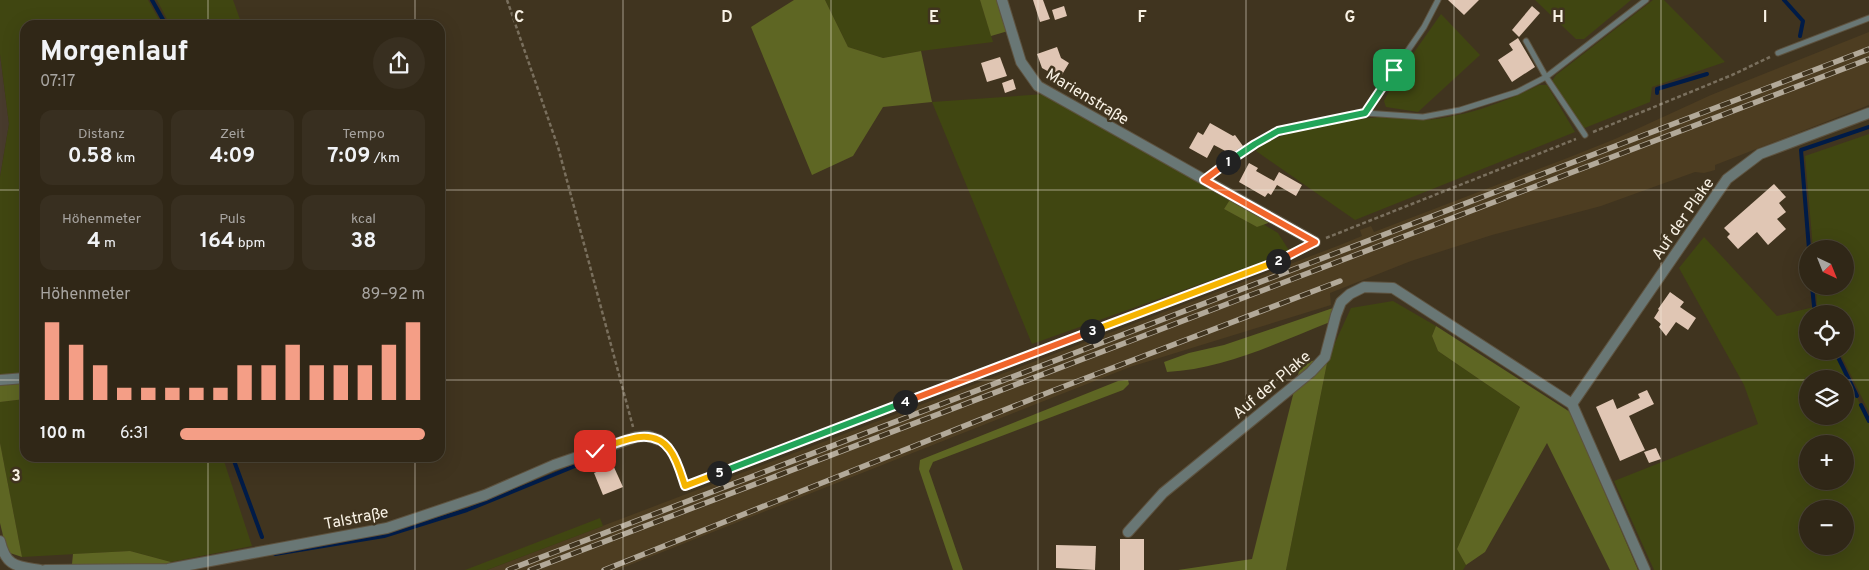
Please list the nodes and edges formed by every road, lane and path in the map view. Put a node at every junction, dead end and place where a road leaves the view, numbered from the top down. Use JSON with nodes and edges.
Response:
{"nodes":[{"id":1,"x":506,"y":0,"type":"edge"},
{"id":2,"x":1002,"y":0,"type":"edge"},
{"id":3,"x":1438,"y":0,"type":"edge"},
{"id":4,"x":1646,"y":0,"type":"edge"},
{"id":5,"x":1869,"y":18,"type":"edge"},
{"id":6,"x":1526,"y":41,"type":"dead end"},
{"id":7,"x":1778,"y":54,"type":"joint"},
{"id":8,"x":1546,"y":77,"type":"junction"},
{"id":9,"x":1365,"y":113,"type":"junction"},
{"id":10,"x":1869,"y":114,"type":"edge"},
{"id":11,"x":1585,"y":135,"type":"junction"},
{"id":12,"x":1204,"y":180,"type":"junction"},
{"id":13,"x":1315,"y":242,"type":"junction"},
{"id":14,"x":20,"y":378,"type":"edge"},
{"id":15,"x":0,"y":380,"type":"edge"},
{"id":16,"x":1572,"y":404,"type":"junction"},
{"id":17,"x":636,"y":437,"type":"junction"},
{"id":18,"x":659,"y":440,"type":"joint"},
{"id":19,"x":1128,"y":532,"type":"dead end"},
{"id":20,"x":0,"y":541,"type":"edge"},
{"id":21,"x":40,"y":570,"type":"edge"},
{"id":22,"x":45,"y":570,"type":"edge"},
{"id":23,"x":1645,"y":570,"type":"edge"}],
"edges":[{"from":1,"to":17,"type":"path"},
{"from":2,"to":12,"type":"street","name":"Marienstraße"},
{"from":3,"to":9,"type":"lane"},
{"from":4,"to":8,"type":"lane"},
{"from":5,"to":7,"type":"lane"},
{"from":6,"to":8,"type":"lane"},
{"from":7,"to":11,"type":"path"},
{"from":8,"to":9,"type":"lane"},
{"from":8,"to":11,"type":"lane"},
{"from":9,"to":12,"type":"lane"},
{"from":10,"to":16,"type":"street","name":"Auf der Plake"},
{"from":11,"to":13,"type":"path"},
{"from":12,"to":13,"type":"street","name":"Marienstraße"},
{"from":13,"to":18,"type":"path"},
{"from":14,"to":15,"type":"street"},
{"from":16,"to":19,"type":"street","name":"Auf der Plake"},
{"from":16,"to":23,"type":"street"},
{"from":17,"to":18,"type":"street","name":"Talstraße"},
{"from":17,"to":22,"type":"street","name":"Talstraße"},
{"from":20,"to":21,"type":"street"}]}
